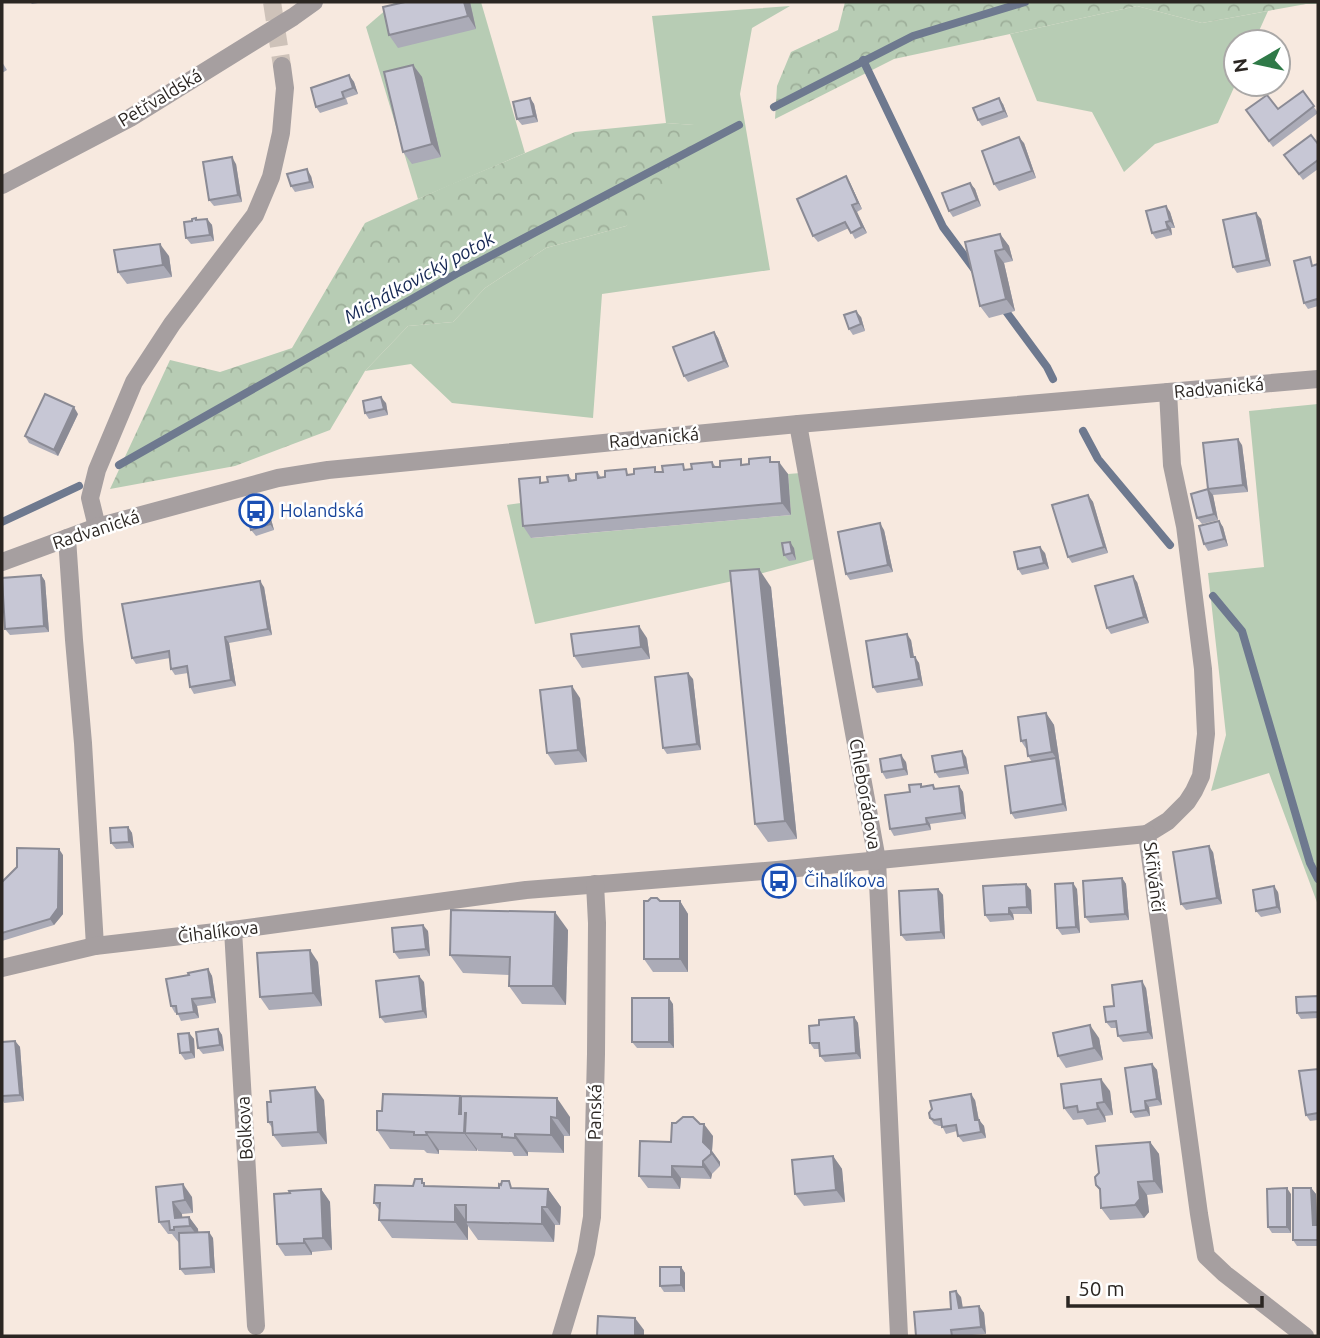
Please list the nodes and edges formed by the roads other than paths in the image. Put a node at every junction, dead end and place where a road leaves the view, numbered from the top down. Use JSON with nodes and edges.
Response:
{"nodes":[{"id":1,"x":314,"y":2,"type":"edge"},
{"id":2,"x":282,"y":66,"type":"tunnel mouth"},
{"id":3,"x":2,"y":185,"type":"edge"},
{"id":4,"x":1318,"y":379,"type":"edge"},
{"id":5,"x":1168,"y":392,"type":"junction"},
{"id":6,"x":798,"y":425,"type":"junction"},
{"id":7,"x":97,"y":527,"type":"junction"},
{"id":8,"x":67,"y":538,"type":"junction"},
{"id":9,"x":2,"y":562,"type":"edge"},
{"id":10,"x":1147,"y":834,"type":"junction"},
{"id":11,"x":877,"y":860,"type":"junction"},
{"id":12,"x":595,"y":884,"type":"junction"},
{"id":13,"x":233,"y":930,"type":"junction"},
{"id":14,"x":94,"y":946,"type":"junction"},
{"id":15,"x":2,"y":968,"type":"edge"},
{"id":16,"x":256,"y":1326,"type":"dead end"},
{"id":17,"x":561,"y":1336,"type":"edge"},
{"id":18,"x":899,"y":1336,"type":"edge"},
{"id":19,"x":1305,"y":1336,"type":"edge"}],
"edges":[{"from":1,"to":3,"type":"street","name":"Petřvaldská"},
{"from":2,"to":7,"type":"street"},
{"from":4,"to":5,"type":"street","name":"Radvanická"},
{"from":5,"to":6,"type":"street","name":"Radvanická"},
{"from":5,"to":10,"type":"street","name":"Skřivánčí"},
{"from":6,"to":7,"type":"street","name":"Radvanická"},
{"from":6,"to":11,"type":"street","name":"Chleborádova"},
{"from":7,"to":8,"type":"street","name":"Radvanická"},
{"from":8,"to":9,"type":"street","name":"Radvanická"},
{"from":8,"to":14,"type":"street"},
{"from":10,"to":11,"type":"street","name":"Čihalíkova"},
{"from":10,"to":19,"type":"street","name":"Skřivánčí"},
{"from":11,"to":12,"type":"street","name":"Čihalíkova"},
{"from":11,"to":18,"type":"street","name":"Chleborádova"},
{"from":12,"to":13,"type":"street","name":"Čihalíkova"},
{"from":12,"to":17,"type":"street","name":"Panská"},
{"from":13,"to":14,"type":"street","name":"Čihalíkova"},
{"from":13,"to":16,"type":"street","name":"Bolkova"},
{"from":14,"to":15,"type":"street","name":"Čihalíkova"}]}
